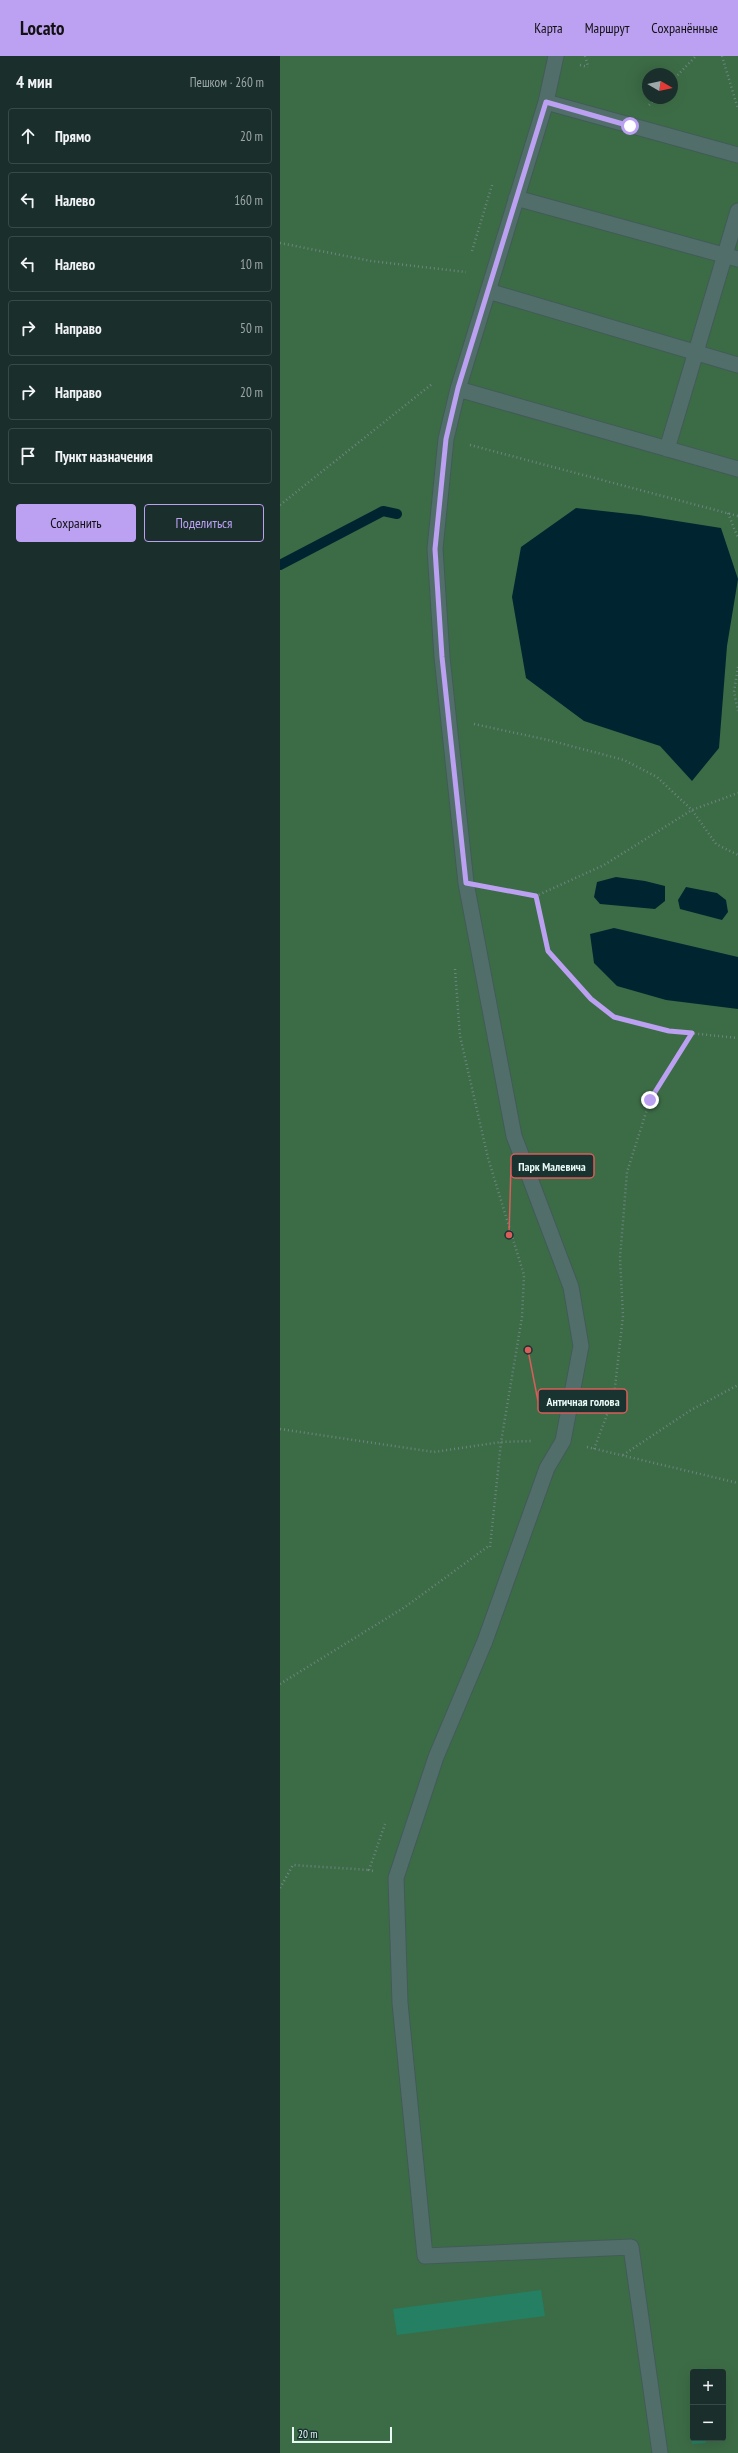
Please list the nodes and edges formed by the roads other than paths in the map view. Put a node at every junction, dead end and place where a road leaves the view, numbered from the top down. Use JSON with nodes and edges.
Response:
{"nodes":[{"id":1,"x":556,"y":56,"type":"edge"},
{"id":2,"x":546,"y":102,"type":"junction"},
{"id":3,"x":738,"y":155,"type":"edge"},
{"id":4,"x":516,"y":198,"type":"junction"},
{"id":5,"x":738,"y":211,"type":"edge"},
{"id":6,"x":731,"y":257,"type":"edge"},
{"id":7,"x":488,"y":291,"type":"junction"},
{"id":8,"x":696,"y":352,"type":"junction"},
{"id":9,"x":738,"y":365,"type":"edge"},
{"id":10,"x":458,"y":388,"type":"junction"},
{"id":11,"x":667,"y":449,"type":"junction"},
{"id":12,"x":738,"y":469,"type":"edge"},
{"id":13,"x":660,"y":2453,"type":"edge"}],
"edges":[{"from":1,"to":2,"type":"lane"},
{"from":2,"to":3,"type":"lane"},
{"from":2,"to":4,"type":"lane"},
{"from":4,"to":6,"type":"lane"},
{"from":4,"to":7,"type":"lane"},
{"from":5,"to":6,"type":"lane"},
{"from":6,"to":8,"type":"lane"},
{"from":7,"to":8,"type":"lane"},
{"from":7,"to":10,"type":"lane"},
{"from":8,"to":9,"type":"lane"},
{"from":8,"to":11,"type":"lane"},
{"from":10,"to":11,"type":"lane"},
{"from":10,"to":13,"type":"lane"},
{"from":11,"to":12,"type":"lane"}]}
